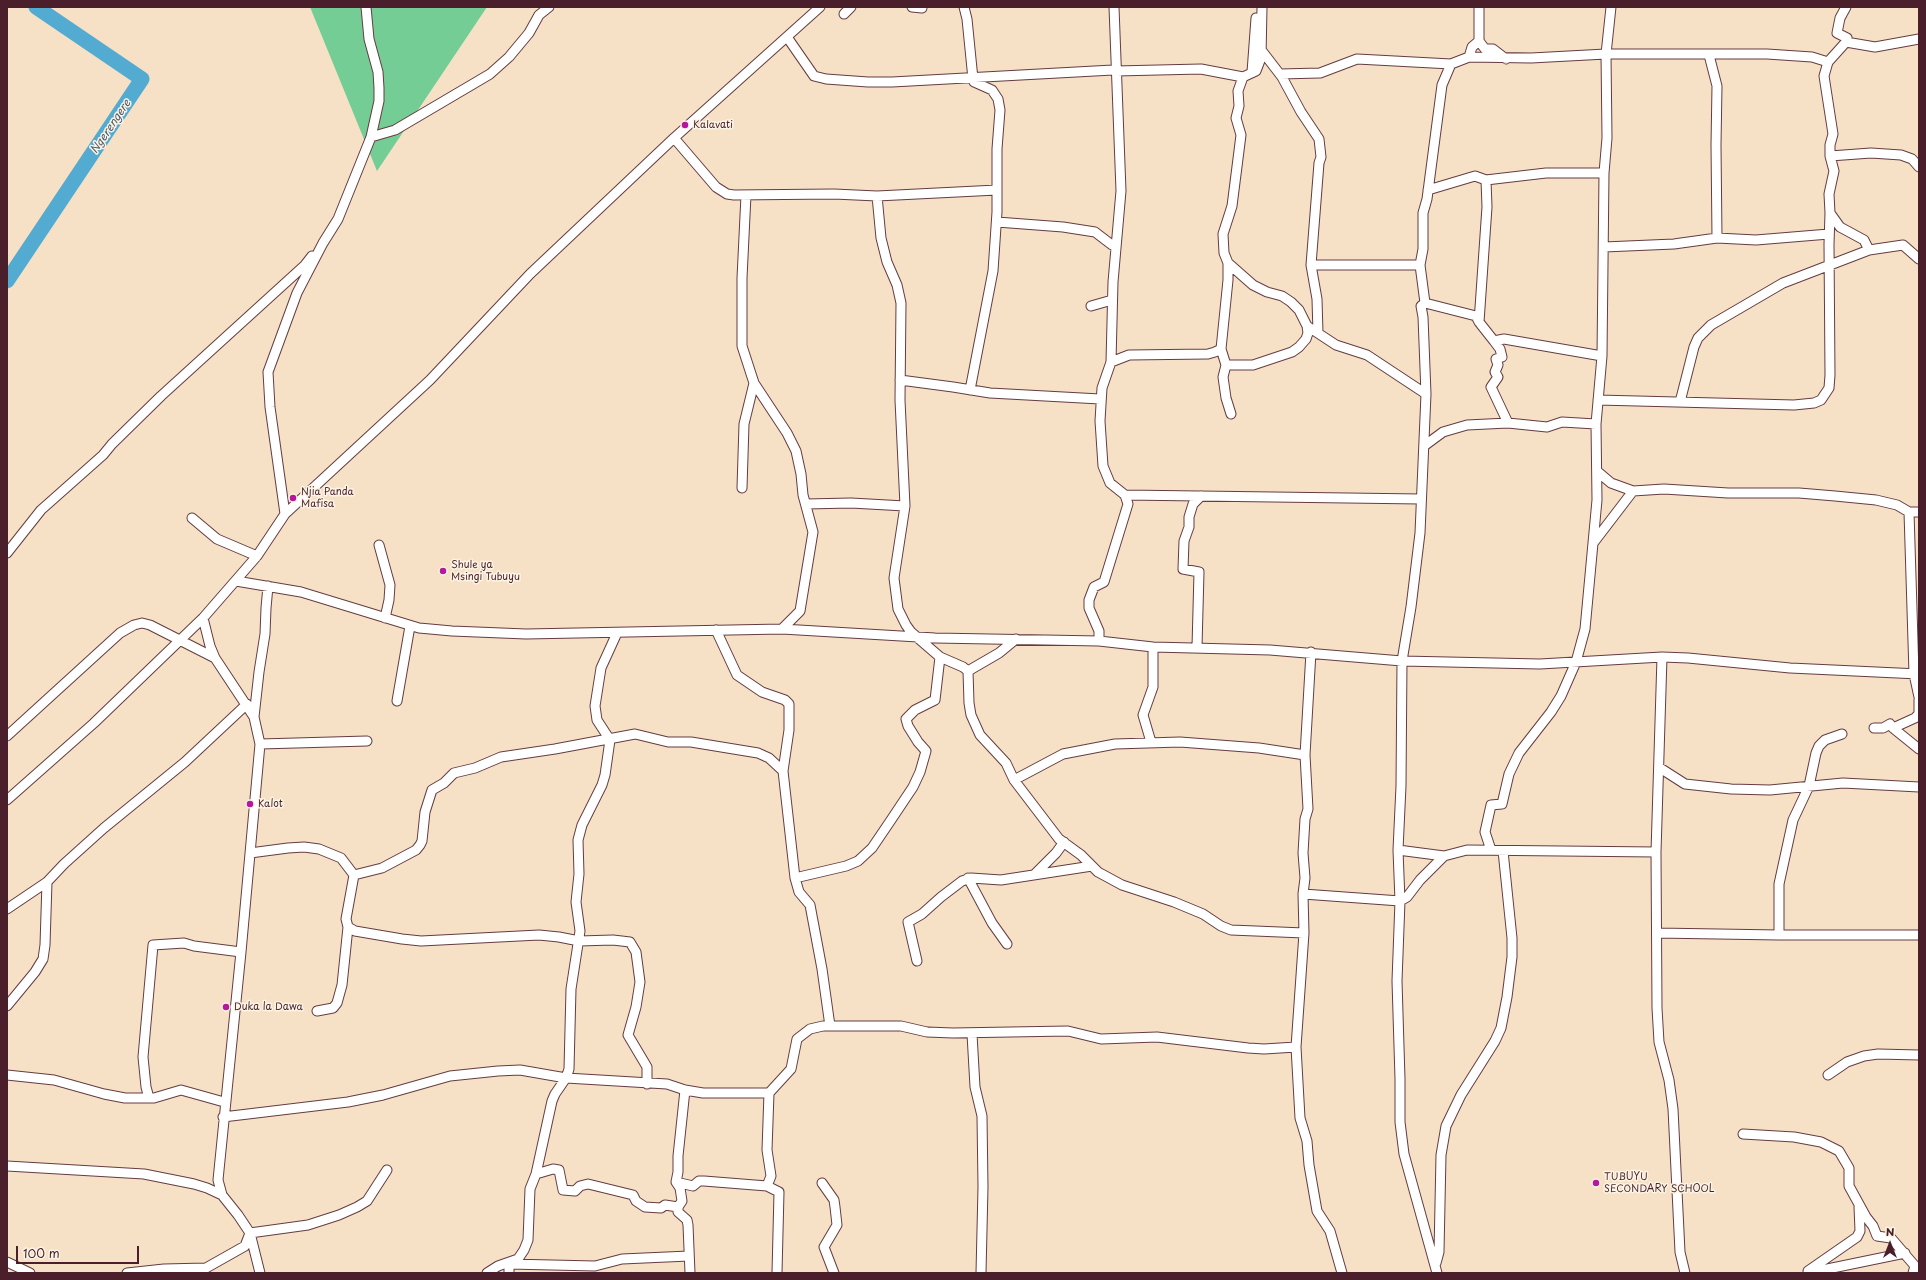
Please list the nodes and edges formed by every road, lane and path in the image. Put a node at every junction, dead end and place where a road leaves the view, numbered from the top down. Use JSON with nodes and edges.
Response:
{"nodes":[{"id":1,"x":366,"y":7,"type":"edge"},
{"id":2,"x":549,"y":7,"type":"edge"},
{"id":3,"x":820,"y":7,"type":"edge"},
{"id":4,"x":851,"y":7,"type":"edge"},
{"id":5,"x":964,"y":7,"type":"edge"},
{"id":6,"x":1114,"y":7,"type":"edge"},
{"id":7,"x":1257,"y":7,"type":"edge"},
{"id":8,"x":1262,"y":7,"type":"edge"},
{"id":9,"x":1479,"y":7,"type":"edge"},
{"id":10,"x":1611,"y":7,"type":"edge"},
{"id":11,"x":1846,"y":7,"type":"edge"},
{"id":12,"x":844,"y":14,"type":"dead end"},
{"id":13,"x":787,"y":37,"type":"junction"},
{"id":14,"x":1919,"y":40,"type":"edge"},
{"id":15,"x":1479,"y":41,"type":"junction"},
{"id":16,"x":1846,"y":42,"type":"junction"},
{"id":17,"x":1262,"y":50,"type":"junction"},
{"id":18,"x":1606,"y":54,"type":"junction"},
{"id":19,"x":1709,"y":55,"type":"junction"},
{"id":20,"x":1469,"y":57,"type":"junction"},
{"id":21,"x":1506,"y":59,"type":"junction"},
{"id":22,"x":1828,"y":62,"type":"junction"},
{"id":23,"x":1451,"y":64,"type":"junction"},
{"id":24,"x":1114,"y":71,"type":"junction"},
{"id":25,"x":1252,"y":72,"type":"junction"},
{"id":26,"x":1280,"y":74,"type":"junction"},
{"id":27,"x":971,"y":76,"type":"junction"},
{"id":28,"x":1243,"y":77,"type":"junction"},
{"id":29,"x":371,"y":137,"type":"junction"},
{"id":30,"x":674,"y":138,"type":"junction"},
{"id":31,"x":1830,"y":156,"type":"junction"},
{"id":32,"x":1919,"y":167,"type":"edge"},
{"id":33,"x":1604,"y":173,"type":"junction"},
{"id":34,"x":1486,"y":180,"type":"junction"},
{"id":35,"x":997,"y":190,"type":"junction"},
{"id":36,"x":1428,"y":190,"type":"junction"},
{"id":37,"x":746,"y":195,"type":"junction"},
{"id":38,"x":877,"y":196,"type":"junction"},
{"id":39,"x":1830,"y":214,"type":"junction"},
{"id":40,"x":997,"y":222,"type":"junction"},
{"id":41,"x":1829,"y":234,"type":"junction"},
{"id":42,"x":1717,"y":238,"type":"junction"},
{"id":43,"x":323,"y":244,"type":"junction"},
{"id":44,"x":1112,"y":245,"type":"dead end"},
{"id":45,"x":1604,"y":247,"type":"junction"},
{"id":46,"x":1868,"y":250,"type":"junction"},
{"id":47,"x":1919,"y":259,"type":"edge"},
{"id":48,"x":1228,"y":263,"type":"junction"},
{"id":49,"x":1311,"y":265,"type":"junction"},
{"id":50,"x":1420,"y":265,"type":"junction"},
{"id":51,"x":1829,"y":265,"type":"junction"},
{"id":52,"x":1112,"y":300,"type":"junction"},
{"id":53,"x":1425,"y":303,"type":"junction"},
{"id":54,"x":1091,"y":306,"type":"dead end"},
{"id":55,"x":1479,"y":322,"type":"junction"},
{"id":56,"x":1307,"y":326,"type":"junction"},
{"id":57,"x":1318,"y":333,"type":"junction"},
{"id":58,"x":1494,"y":341,"type":"junction"},
{"id":59,"x":1221,"y":348,"type":"junction"},
{"id":60,"x":1602,"y":356,"type":"junction"},
{"id":61,"x":1110,"y":362,"type":"junction"},
{"id":62,"x":1226,"y":365,"type":"junction"},
{"id":63,"x":900,"y":380,"type":"junction"},
{"id":64,"x":754,"y":383,"type":"junction"},
{"id":65,"x":970,"y":390,"type":"junction"},
{"id":66,"x":1426,"y":394,"type":"junction"},
{"id":67,"x":1100,"y":399,"type":"junction"},
{"id":68,"x":1598,"y":400,"type":"junction"},
{"id":69,"x":1680,"y":402,"type":"junction"},
{"id":70,"x":1231,"y":414,"type":"dead end"},
{"id":71,"x":1508,"y":423,"type":"junction"},
{"id":72,"x":1596,"y":424,"type":"junction"},
{"id":73,"x":1424,"y":446,"type":"junction"},
{"id":74,"x":1598,"y":472,"type":"junction"},
{"id":75,"x":742,"y":488,"type":"dead end"},
{"id":76,"x":1633,"y":491,"type":"junction"},
{"id":77,"x":1125,"y":495,"type":"junction"},
{"id":78,"x":1201,"y":496,"type":"junction"},
{"id":79,"x":1421,"y":499,"type":"junction"},
{"id":80,"x":806,"y":504,"type":"junction"},
{"id":81,"x":905,"y":506,"type":"junction"},
{"id":82,"x":1909,"y":512,"type":"junction"},
{"id":83,"x":1919,"y":512,"type":"edge"},
{"id":84,"x":285,"y":514,"type":"junction"},
{"id":85,"x":192,"y":518,"type":"dead end"},
{"id":86,"x":1593,"y":543,"type":"junction"},
{"id":87,"x":379,"y":545,"type":"dead end"},
{"id":88,"x":7,"y":553,"type":"edge"},
{"id":89,"x":257,"y":556,"type":"junction"},
{"id":90,"x":236,"y":581,"type":"junction"},
{"id":91,"x":268,"y":586,"type":"junction"},
{"id":92,"x":203,"y":618,"type":"junction"},
{"id":93,"x":385,"y":618,"type":"junction"},
{"id":94,"x":410,"y":626,"type":"junction"},
{"id":95,"x":782,"y":629,"type":"junction"},
{"id":96,"x":716,"y":630,"type":"junction"},
{"id":97,"x":617,"y":633,"type":"junction"},
{"id":98,"x":916,"y":637,"type":"junction"},
{"id":99,"x":1016,"y":639,"type":"junction"},
{"id":100,"x":179,"y":640,"type":"junction"},
{"id":101,"x":1099,"y":641,"type":"junction"},
{"id":102,"x":1153,"y":647,"type":"junction"},
{"id":103,"x":1197,"y":647,"type":"junction"},
{"id":104,"x":1311,"y":652,"type":"junction"},
{"id":105,"x":940,"y":657,"type":"junction"},
{"id":106,"x":1662,"y":657,"type":"junction"},
{"id":107,"x":215,"y":658,"type":"junction"},
{"id":108,"x":1402,"y":660,"type":"junction"},
{"id":109,"x":1576,"y":662,"type":"junction"},
{"id":110,"x":968,"y":671,"type":"junction"},
{"id":111,"x":1916,"y":674,"type":"edge"},
{"id":112,"x":1919,"y":697,"type":"edge"},
{"id":113,"x":1919,"y":700,"type":"edge"},
{"id":114,"x":397,"y":701,"type":"dead end"},
{"id":115,"x":247,"y":704,"type":"junction"},
{"id":116,"x":1919,"y":713,"type":"edge"},
{"id":117,"x":254,"y":717,"type":"junction"},
{"id":118,"x":1874,"y":728,"type":"dead end"},
{"id":119,"x":1893,"y":728,"type":"junction"},
{"id":120,"x":1842,"y":734,"type":"dead end"},
{"id":121,"x":7,"y":736,"type":"edge"},
{"id":122,"x":610,"y":740,"type":"junction"},
{"id":123,"x":367,"y":741,"type":"dead end"},
{"id":124,"x":1151,"y":742,"type":"junction"},
{"id":125,"x":260,"y":744,"type":"junction"},
{"id":126,"x":1919,"y":749,"type":"edge"},
{"id":127,"x":1305,"y":755,"type":"junction"},
{"id":128,"x":1660,"y":768,"type":"junction"},
{"id":129,"x":783,"y":771,"type":"junction"},
{"id":130,"x":1014,"y":780,"type":"junction"},
{"id":131,"x":1809,"y":786,"type":"junction"},
{"id":132,"x":1919,"y":787,"type":"edge"},
{"id":133,"x":7,"y":800,"type":"edge"},
{"id":134,"x":1064,"y":842,"type":"junction"},
{"id":135,"x":1398,"y":850,"type":"junction"},
{"id":136,"x":1491,"y":850,"type":"junction"},
{"id":137,"x":1503,"y":850,"type":"junction"},
{"id":138,"x":1656,"y":852,"type":"junction"},
{"id":139,"x":250,"y":853,"type":"junction"},
{"id":140,"x":1444,"y":856,"type":"junction"},
{"id":141,"x":1092,"y":866,"type":"junction"},
{"id":142,"x":1035,"y":874,"type":"junction"},
{"id":143,"x":354,"y":875,"type":"junction"},
{"id":144,"x":795,"y":878,"type":"junction"},
{"id":145,"x":968,"y":878,"type":"junction"},
{"id":146,"x":47,"y":882,"type":"junction"},
{"id":147,"x":1303,"y":894,"type":"junction"},
{"id":148,"x":1400,"y":902,"type":"junction"},
{"id":149,"x":7,"y":909,"type":"edge"},
{"id":150,"x":348,"y":927,"type":"junction"},
{"id":151,"x":1304,"y":933,"type":"junction"},
{"id":152,"x":1657,"y":933,"type":"junction"},
{"id":153,"x":1919,"y":935,"type":"edge"},
{"id":154,"x":1779,"y":936,"type":"junction"},
{"id":155,"x":579,"y":941,"type":"junction"},
{"id":156,"x":1007,"y":944,"type":"dead end"},
{"id":157,"x":241,"y":952,"type":"junction"},
{"id":158,"x":917,"y":961,"type":"dead end"},
{"id":159,"x":7,"y":1006,"type":"edge"},
{"id":160,"x":317,"y":1011,"type":"dead end"},
{"id":161,"x":830,"y":1026,"type":"junction"},
{"id":162,"x":972,"y":1034,"type":"junction"},
{"id":163,"x":1296,"y":1047,"type":"junction"},
{"id":164,"x":1919,"y":1055,"type":"edge"},
{"id":165,"x":7,"y":1075,"type":"edge"},
{"id":166,"x":1828,"y":1075,"type":"dead end"},
{"id":167,"x":566,"y":1078,"type":"junction"},
{"id":168,"x":647,"y":1084,"type":"junction"},
{"id":169,"x":685,"y":1090,"type":"junction"},
{"id":170,"x":769,"y":1093,"type":"junction"},
{"id":171,"x":150,"y":1098,"type":"junction"},
{"id":172,"x":224,"y":1102,"type":"junction"},
{"id":173,"x":223,"y":1117,"type":"junction"},
{"id":174,"x":1743,"y":1134,"type":"dead end"},
{"id":175,"x":7,"y":1166,"type":"edge"},
{"id":176,"x":387,"y":1170,"type":"dead end"},
{"id":177,"x":536,"y":1174,"type":"junction"},
{"id":178,"x":676,"y":1182,"type":"junction"},
{"id":179,"x":822,"y":1183,"type":"dead end"},
{"id":180,"x":767,"y":1186,"type":"junction"},
{"id":181,"x":222,"y":1195,"type":"junction"},
{"id":182,"x":1859,"y":1204,"type":"junction"},
{"id":183,"x":678,"y":1207,"type":"junction"},
{"id":184,"x":250,"y":1234,"type":"junction"},
{"id":185,"x":1905,"y":1252,"type":"junction"},
{"id":186,"x":689,"y":1256,"type":"junction"},
{"id":187,"x":7,"y":1262,"type":"edge"},
{"id":188,"x":509,"y":1268,"type":"edge"},
{"id":189,"x":1437,"y":1269,"type":"edge"},
{"id":190,"x":30,"y":1273,"type":"edge"},
{"id":191,"x":127,"y":1273,"type":"edge"},
{"id":192,"x":260,"y":1273,"type":"edge"},
{"id":193,"x":487,"y":1273,"type":"edge"},
{"id":194,"x":690,"y":1273,"type":"edge"},
{"id":195,"x":777,"y":1273,"type":"edge"},
{"id":196,"x":834,"y":1273,"type":"edge"},
{"id":197,"x":981,"y":1273,"type":"edge"},
{"id":198,"x":1342,"y":1273,"type":"edge"},
{"id":199,"x":1685,"y":1273,"type":"edge"},
{"id":200,"x":1805,"y":1273,"type":"edge"},
{"id":201,"x":1808,"y":1273,"type":"edge"},
{"id":202,"x":1913,"y":1273,"type":"edge"}],
"edges":[{"from":1,"to":29,"type":"street"},
{"from":2,"to":29,"type":"street"},
{"from":3,"to":13,"type":"street"},
{"from":4,"to":12,"type":"street"},
{"from":5,"to":27,"type":"street"},
{"from":6,"to":24,"type":"street"},
{"from":7,"to":25,"type":"street"},
{"from":8,"to":17,"type":"street"},
{"from":9,"to":15,"type":"street"},
{"from":10,"to":18,"type":"street"},
{"from":11,"to":16,"type":"street"},
{"from":13,"to":27,"type":"street"},
{"from":13,"to":30,"type":"street"},
{"from":14,"to":16,"type":"street"},
{"from":15,"to":20,"type":"street"},
{"from":15,"to":21,"type":"street"},
{"from":16,"to":22,"type":"street"},
{"from":17,"to":25,"type":"street"},
{"from":17,"to":26,"type":"street"},
{"from":18,"to":19,"type":"street"},
{"from":18,"to":21,"type":"street"},
{"from":18,"to":33,"type":"street"},
{"from":19,"to":22,"type":"street"},
{"from":19,"to":42,"type":"street"},
{"from":20,"to":21,"type":"street"},
{"from":20,"to":23,"type":"street"},
{"from":22,"to":31,"type":"street"},
{"from":23,"to":26,"type":"street"},
{"from":23,"to":36,"type":"street"},
{"from":24,"to":27,"type":"street"},
{"from":24,"to":28,"type":"street"},
{"from":24,"to":52,"type":"street"},
{"from":25,"to":28,"type":"street"},
{"from":26,"to":49,"type":"street"},
{"from":27,"to":35,"type":"street"},
{"from":28,"to":48,"type":"street"},
{"from":29,"to":43,"type":"street"},
{"from":30,"to":37,"type":"street"},
{"from":30,"to":84,"type":"street"},
{"from":31,"to":32,"type":"street"},
{"from":31,"to":39,"type":"street"},
{"from":33,"to":34,"type":"street"},
{"from":33,"to":45,"type":"street"},
{"from":34,"to":36,"type":"street"},
{"from":34,"to":55,"type":"street"},
{"from":35,"to":38,"type":"street"},
{"from":35,"to":40,"type":"street"},
{"from":36,"to":50,"type":"street"},
{"from":37,"to":38,"type":"street"},
{"from":37,"to":64,"type":"street"},
{"from":38,"to":63,"type":"street"},
{"from":39,"to":41,"type":"street"},
{"from":39,"to":46,"type":"street"},
{"from":40,"to":44,"type":"street"},
{"from":40,"to":65,"type":"street"},
{"from":41,"to":42,"type":"street"},
{"from":41,"to":51,"type":"street"},
{"from":42,"to":45,"type":"street"},
{"from":43,"to":84,"type":"street"},
{"from":43,"to":88,"type":"street"},
{"from":45,"to":60,"type":"street"},
{"from":46,"to":47,"type":"street"},
{"from":46,"to":51,"type":"street"},
{"from":48,"to":56,"type":"street"},
{"from":48,"to":59,"type":"street"},
{"from":49,"to":50,"type":"street"},
{"from":49,"to":57,"type":"street"},
{"from":50,"to":53,"type":"street"},
{"from":51,"to":69,"type":"street"},
{"from":51,"to":69,"type":"street"},
{"from":52,"to":54,"type":"street"},
{"from":52,"to":61,"type":"street"},
{"from":53,"to":55,"type":"street"},
{"from":53,"to":66,"type":"street"},
{"from":55,"to":58,"type":"street"},
{"from":56,"to":57,"type":"street"},
{"from":56,"to":62,"type":"street"},
{"from":57,"to":66,"type":"street"},
{"from":58,"to":60,"type":"street"},
{"from":58,"to":71,"type":"street"},
{"from":59,"to":61,"type":"street"},
{"from":59,"to":62,"type":"street"},
{"from":60,"to":68,"type":"street"},
{"from":61,"to":67,"type":"street"},
{"from":62,"to":70,"type":"street"},
{"from":63,"to":65,"type":"street"},
{"from":63,"to":81,"type":"street"},
{"from":64,"to":75,"type":"street"},
{"from":64,"to":80,"type":"street"},
{"from":65,"to":67,"type":"street"},
{"from":66,"to":73,"type":"street"},
{"from":67,"to":77,"type":"street"},
{"from":68,"to":69,"type":"street"},
{"from":68,"to":72,"type":"street"},
{"from":71,"to":72,"type":"street"},
{"from":71,"to":73,"type":"street"},
{"from":72,"to":74,"type":"street"},
{"from":73,"to":79,"type":"street"},
{"from":74,"to":76,"type":"street"},
{"from":74,"to":86,"type":"street"},
{"from":76,"to":82,"type":"street"},
{"from":76,"to":86,"type":"street"},
{"from":77,"to":78,"type":"street"},
{"from":77,"to":101,"type":"street"},
{"from":78,"to":79,"type":"street"},
{"from":78,"to":103,"type":"street"},
{"from":79,"to":108,"type":"street"},
{"from":80,"to":81,"type":"street"},
{"from":80,"to":95,"type":"street"},
{"from":81,"to":98,"type":"street"},
{"from":82,"to":83,"type":"street"},
{"from":82,"to":111,"type":"street"},
{"from":84,"to":89,"type":"street"},
{"from":85,"to":89,"type":"street"},
{"from":86,"to":109,"type":"street"},
{"from":87,"to":93,"type":"street"},
{"from":89,"to":90,"type":"street"},
{"from":90,"to":91,"type":"street"},
{"from":90,"to":92,"type":"street"},
{"from":91,"to":93,"type":"street"},
{"from":91,"to":117,"type":"street"},
{"from":92,"to":100,"type":"street"},
{"from":92,"to":107,"type":"street"},
{"from":93,"to":94,"type":"street"},
{"from":94,"to":97,"type":"street"},
{"from":94,"to":114,"type":"street"},
{"from":95,"to":96,"type":"street"},
{"from":95,"to":98,"type":"street"},
{"from":96,"to":97,"type":"street"},
{"from":96,"to":129,"type":"street"},
{"from":97,"to":122,"type":"street"},
{"from":98,"to":99,"type":"street"},
{"from":98,"to":105,"type":"street"},
{"from":99,"to":101,"type":"street"},
{"from":99,"to":110,"type":"street"},
{"from":100,"to":107,"type":"street"},
{"from":100,"to":121,"type":"street"},
{"from":100,"to":133,"type":"street"},
{"from":101,"to":102,"type":"street"},
{"from":102,"to":103,"type":"street"},
{"from":102,"to":124,"type":"street"},
{"from":103,"to":104,"type":"street"},
{"from":104,"to":108,"type":"street"},
{"from":104,"to":127,"type":"street"},
{"from":105,"to":110,"type":"street"},
{"from":105,"to":144,"type":"street"},
{"from":106,"to":109,"type":"street"},
{"from":106,"to":111,"type":"street"},
{"from":106,"to":128,"type":"street"},
{"from":107,"to":115,"type":"street"},
{"from":108,"to":109,"type":"street"},
{"from":108,"to":135,"type":"street"},
{"from":109,"to":136,"type":"street"},
{"from":110,"to":130,"type":"street"},
{"from":111,"to":112,"type":"street"},
{"from":113,"to":116,"type":"street"},
{"from":115,"to":117,"type":"street"},
{"from":115,"to":146,"type":"street"},
{"from":116,"to":119,"type":"street"},
{"from":117,"to":125,"type":"street"},
{"from":118,"to":119,"type":"street"},
{"from":119,"to":126,"type":"street"},
{"from":120,"to":131,"type":"street"},
{"from":122,"to":129,"type":"street"},
{"from":122,"to":143,"type":"street"},
{"from":122,"to":155,"type":"street"},
{"from":123,"to":125,"type":"street"},
{"from":124,"to":127,"type":"street"},
{"from":124,"to":130,"type":"street"},
{"from":125,"to":139,"type":"street"},
{"from":127,"to":147,"type":"street"},
{"from":128,"to":131,"type":"street"},
{"from":128,"to":138,"type":"street"},
{"from":129,"to":144,"type":"street"},
{"from":130,"to":134,"type":"street"},
{"from":131,"to":132,"type":"street"},
{"from":131,"to":154,"type":"street"},
{"from":134,"to":141,"type":"street"},
{"from":134,"to":142,"type":"street"},
{"from":135,"to":140,"type":"street"},
{"from":135,"to":148,"type":"street"},
{"from":136,"to":137,"type":"street"},
{"from":136,"to":140,"type":"street"},
{"from":137,"to":138,"type":"street"},
{"from":137,"to":189,"type":"street"},
{"from":138,"to":152,"type":"street"},
{"from":139,"to":143,"type":"street"},
{"from":139,"to":157,"type":"street"},
{"from":140,"to":148,"type":"street"},
{"from":141,"to":142,"type":"street"},
{"from":141,"to":151,"type":"street"},
{"from":142,"to":145,"type":"street"},
{"from":143,"to":150,"type":"street"},
{"from":144,"to":161,"type":"street"},
{"from":145,"to":156,"type":"street"},
{"from":145,"to":158,"type":"street"},
{"from":146,"to":149,"type":"street"},
{"from":146,"to":159,"type":"street"},
{"from":147,"to":148,"type":"street"},
{"from":147,"to":151,"type":"street"},
{"from":148,"to":189,"type":"street"},
{"from":150,"to":155,"type":"street"},
{"from":150,"to":160,"type":"street"},
{"from":151,"to":163,"type":"street"},
{"from":152,"to":154,"type":"street"},
{"from":152,"to":199,"type":"street"},
{"from":153,"to":154,"type":"street"},
{"from":155,"to":167,"type":"street"},
{"from":155,"to":168,"type":"street"},
{"from":157,"to":171,"type":"street"},
{"from":157,"to":172,"type":"street"},
{"from":161,"to":162,"type":"street"},
{"from":161,"to":170,"type":"street"},
{"from":162,"to":163,"type":"street"},
{"from":162,"to":197,"type":"street"},
{"from":163,"to":198,"type":"street"},
{"from":164,"to":166,"type":"street"},
{"from":165,"to":171,"type":"street"},
{"from":167,"to":168,"type":"street"},
{"from":167,"to":173,"type":"street"},
{"from":167,"to":177,"type":"street"},
{"from":168,"to":169,"type":"street"},
{"from":169,"to":170,"type":"street"},
{"from":169,"to":178,"type":"street"},
{"from":170,"to":180,"type":"street"},
{"from":171,"to":172,"type":"street"},
{"from":172,"to":173,"type":"street"},
{"from":173,"to":181,"type":"street"},
{"from":174,"to":182,"type":"street"},
{"from":175,"to":181,"type":"street"},
{"from":176,"to":184,"type":"street"},
{"from":177,"to":183,"type":"street"},
{"from":177,"to":188,"type":"street"},
{"from":178,"to":180,"type":"street"},
{"from":178,"to":183,"type":"street"},
{"from":179,"to":196,"type":"street"},
{"from":180,"to":195,"type":"street"},
{"from":181,"to":184,"type":"street"},
{"from":182,"to":185,"type":"street"},
{"from":182,"to":200,"type":"street"},
{"from":183,"to":186,"type":"street"},
{"from":184,"to":191,"type":"street"},
{"from":184,"to":192,"type":"street"},
{"from":185,"to":201,"type":"street"},
{"from":185,"to":202,"type":"street"},
{"from":186,"to":188,"type":"street"},
{"from":186,"to":194,"type":"street"},
{"from":187,"to":190,"type":"street"},
{"from":188,"to":193,"type":"street"}]}
